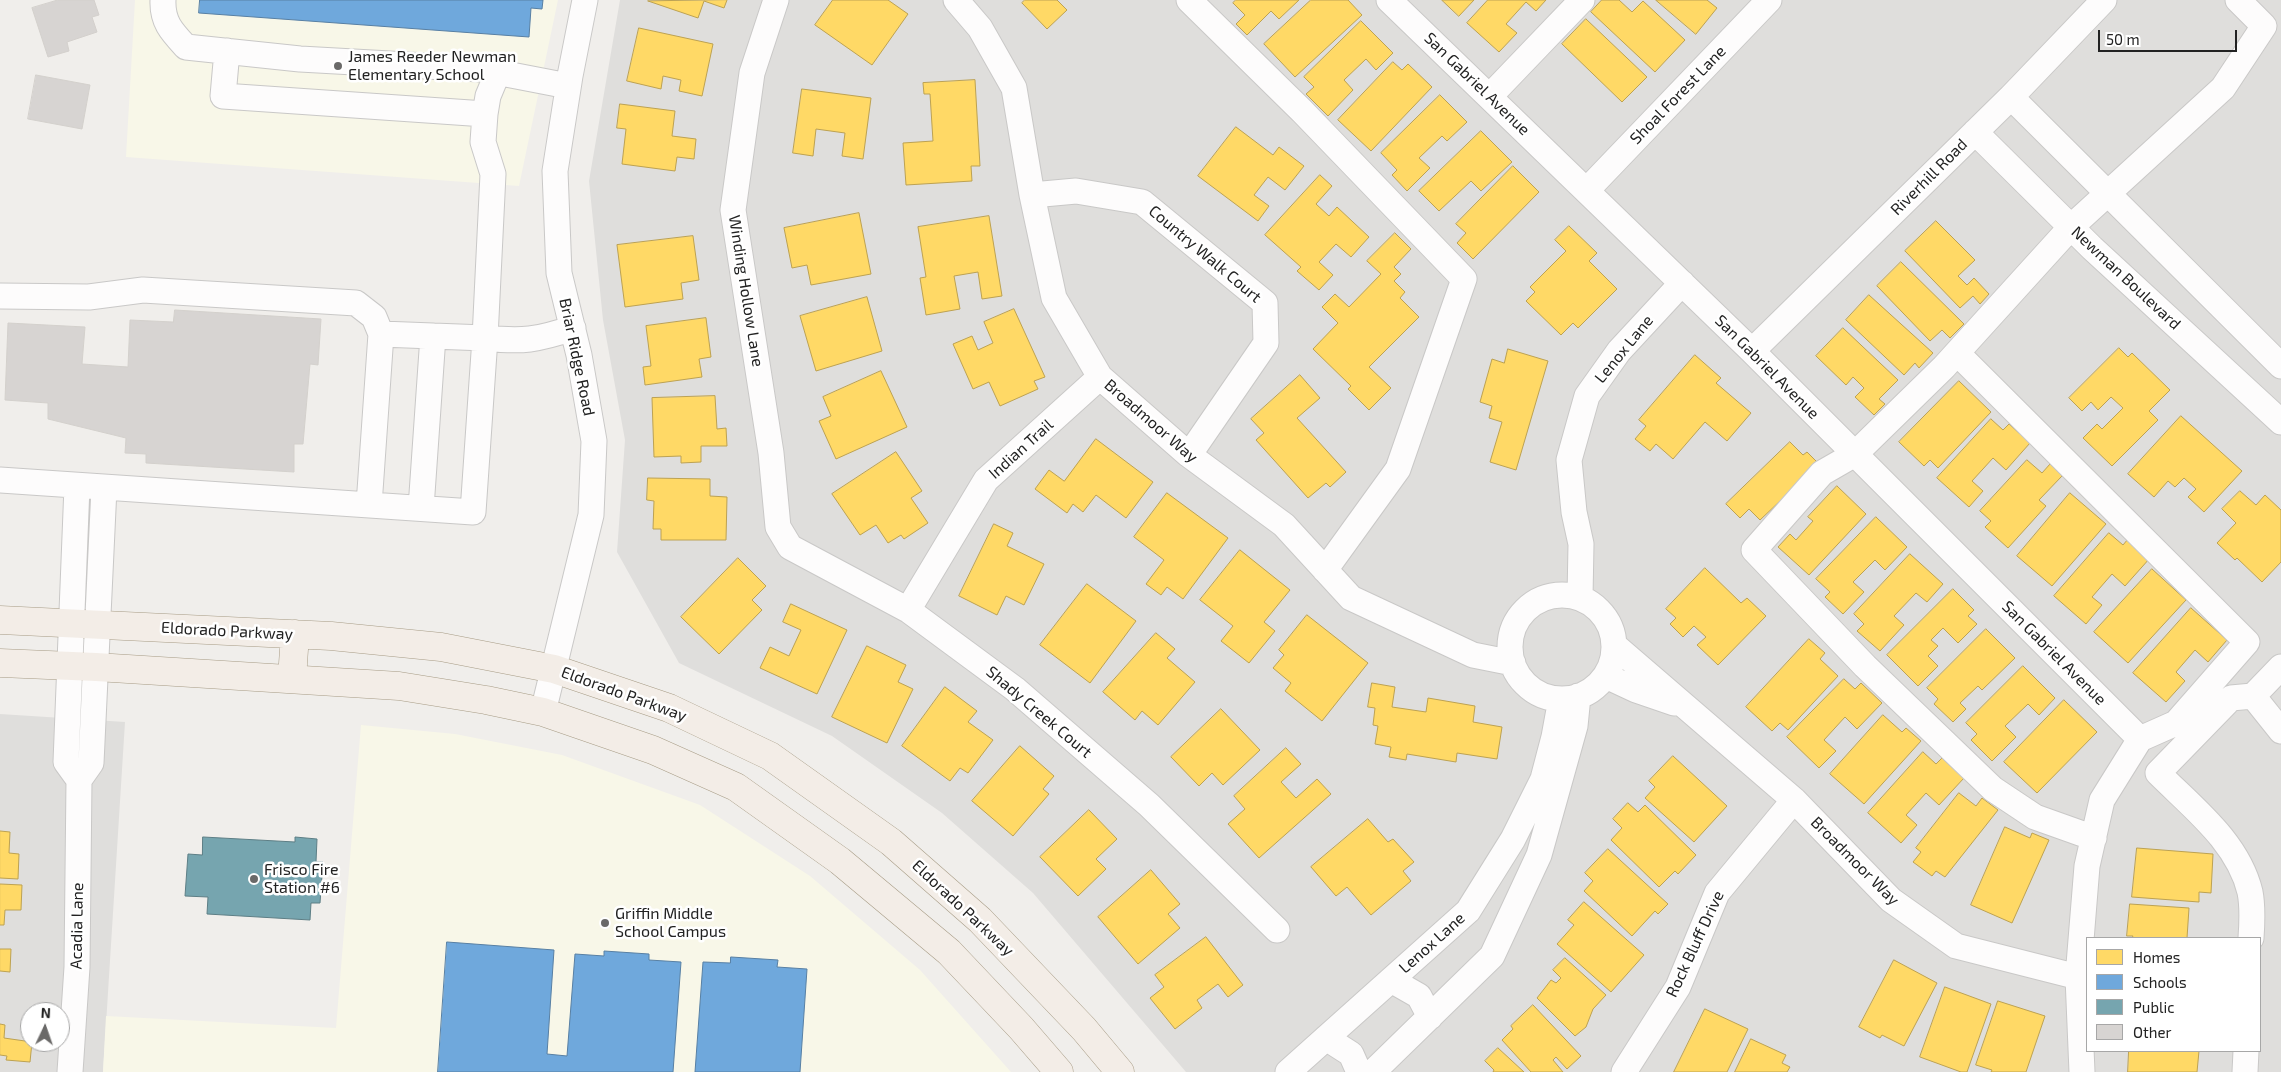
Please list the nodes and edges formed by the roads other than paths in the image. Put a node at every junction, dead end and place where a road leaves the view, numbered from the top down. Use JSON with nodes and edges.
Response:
{"nodes":[{"id":1,"x":163,"y":0,"type":"edge"},
{"id":2,"x":585,"y":0,"type":"edge"},
{"id":3,"x":776,"y":0,"type":"edge"},
{"id":4,"x":956,"y":0,"type":"edge"},
{"id":5,"x":1189,"y":0,"type":"edge"},
{"id":6,"x":1389,"y":0,"type":"edge"},
{"id":7,"x":1582,"y":0,"type":"edge"},
{"id":8,"x":1769,"y":0,"type":"edge"},
{"id":9,"x":2238,"y":0,"type":"edge"},
{"id":10,"x":2090,"y":5,"type":"edge"},
{"id":11,"x":227,"y":51,"type":"junction"},
{"id":12,"x":498,"y":72,"type":"junction"},
{"id":13,"x":568,"y":86,"type":"junction"},
{"id":14,"x":1490,"y":96,"type":"junction"},
{"id":15,"x":2011,"y":97,"type":"junction"},
{"id":16,"x":485,"y":114,"type":"junction"},
{"id":17,"x":1975,"y":132,"type":"junction"},
{"id":18,"x":1587,"y":190,"type":"junction"},
{"id":19,"x":2109,"y":194,"type":"junction"},
{"id":20,"x":1032,"y":195,"type":"junction"},
{"id":21,"x":2071,"y":227,"type":"junction"},
{"id":22,"x":1682,"y":283,"type":"junction"},
{"id":23,"x":0,"y":296,"type":"edge"},
{"id":24,"x":573,"y":328,"type":"junction"},
{"id":25,"x":381,"y":334,"type":"junction"},
{"id":26,"x":433,"y":336,"type":"junction"},
{"id":27,"x":485,"y":338,"type":"junction"},
{"id":28,"x":1752,"y":351,"type":"junction"},
{"id":29,"x":1957,"y":353,"type":"junction"},
{"id":30,"x":2281,"y":366,"type":"edge"},
{"id":31,"x":1100,"y":378,"type":"junction"},
{"id":32,"x":2278,"y":413,"type":"edge"},
{"id":33,"x":1855,"y":454,"type":"junction"},
{"id":34,"x":1189,"y":455,"type":"junction"},
{"id":35,"x":0,"y":480,"type":"edge"},
{"id":36,"x":77,"y":486,"type":"junction"},
{"id":37,"x":104,"y":488,"type":"junction"},
{"id":38,"x":369,"y":505,"type":"junction"},
{"id":39,"x":421,"y":508,"type":"junction"},
{"id":40,"x":778,"y":527,"type":"joint"},
{"id":41,"x":1325,"y":570,"type":"junction"},
{"id":42,"x":1572,"y":596,"type":"junction"},
{"id":43,"x":908,"y":610,"type":"junction"},
{"id":44,"x":0,"y":620,"type":"edge"},
{"id":45,"x":71,"y":623,"type":"junction"},
{"id":46,"x":98,"y":624,"type":"junction"},
{"id":47,"x":295,"y":634,"type":"junction"},
{"id":48,"x":1614,"y":645,"type":"junction"},
{"id":49,"x":1512,"y":655,"type":"junction"},
{"id":50,"x":0,"y":663,"type":"edge"},
{"id":51,"x":83,"y":667,"type":"junction"},
{"id":52,"x":2281,"y":668,"type":"edge"},
{"id":53,"x":554,"y":669,"type":"junction"},
{"id":54,"x":1606,"y":676,"type":"junction"},
{"id":55,"x":292,"y":679,"type":"junction"},
{"id":56,"x":2253,"y":696,"type":"junction"},
{"id":57,"x":1570,"y":697,"type":"junction"},
{"id":58,"x":1686,"y":707,"type":"junction"},
{"id":59,"x":543,"y":712,"type":"junction"},
{"id":60,"x":2281,"y":731,"type":"edge"},
{"id":61,"x":2140,"y":739,"type":"junction"},
{"id":62,"x":1794,"y":800,"type":"junction"},
{"id":63,"x":2094,"y":838,"type":"junction"},
{"id":64,"x":1277,"y":930,"type":"dead end"},
{"id":65,"x":2251,"y":937,"type":"edge"},
{"id":66,"x":2078,"y":977,"type":"junction"},
{"id":67,"x":1391,"y":980,"type":"junction"},
{"id":68,"x":1430,"y":1017,"type":"junction"},
{"id":69,"x":1326,"y":1038,"type":"junction"},
{"id":70,"x":2246,"y":1052,"type":"edge"},
{"id":71,"x":70,"y":1072,"type":"edge"},
{"id":72,"x":1059,"y":1072,"type":"edge"},
{"id":73,"x":1120,"y":1072,"type":"edge"},
{"id":74,"x":1288,"y":1072,"type":"edge"},
{"id":75,"x":1359,"y":1072,"type":"edge"},
{"id":76,"x":1373,"y":1072,"type":"edge"},
{"id":77,"x":1624,"y":1072,"type":"edge"},
{"id":78,"x":2082,"y":1072,"type":"edge"},
{"id":79,"x":2246,"y":1072,"type":"edge"}],
"edges":[{"from":1,"to":11,"type":"street"},
{"from":2,"to":13,"type":"street","name":"Briar Ridge Road"},
{"from":3,"to":40,"type":"street","name":"Winding Hollow Lane"},
{"from":4,"to":20,"type":"street","name":"Broadmoor Way"},
{"from":5,"to":41,"type":"street"},
{"from":6,"to":14,"type":"street","name":"San Gabriel Avenue"},
{"from":7,"to":14,"type":"street"},
{"from":8,"to":18,"type":"street","name":"Shoal Forest Lane"},
{"from":9,"to":19,"type":"street"},
{"from":10,"to":15,"type":"street","name":"Riverhill Road"},
{"from":11,"to":12,"type":"street"},
{"from":11,"to":16,"type":"street"},
{"from":12,"to":13,"type":"street"},
{"from":12,"to":16,"type":"street"},
{"from":13,"to":24,"type":"street","name":"Briar Ridge Road"},
{"from":14,"to":18,"type":"street","name":"San Gabriel Avenue"},
{"from":15,"to":17,"type":"street","name":"Riverhill Road"},
{"from":15,"to":19,"type":"street"},
{"from":16,"to":27,"type":"street"},
{"from":17,"to":21,"type":"street","name":"Newman Boulevard"},
{"from":17,"to":28,"type":"street","name":"Riverhill Road"},
{"from":18,"to":22,"type":"street","name":"San Gabriel Avenue"},
{"from":19,"to":21,"type":"street"},
{"from":19,"to":30,"type":"street"},
{"from":20,"to":31,"type":"street","name":"Broadmoor Way"},
{"from":20,"to":34,"type":"street","name":"Country Walk Court"},
{"from":21,"to":29,"type":"street"},
{"from":21,"to":32,"type":"street","name":"Newman Boulevard"},
{"from":22,"to":28,"type":"street","name":"San Gabriel Avenue"},
{"from":22,"to":42,"type":"street","name":"Lenox Lane"},
{"from":23,"to":25,"type":"street"},
{"from":24,"to":27,"type":"street"},
{"from":24,"to":53,"type":"street","name":"Briar Ridge Road"},
{"from":25,"to":26,"type":"street"},
{"from":25,"to":38,"type":"street"},
{"from":26,"to":27,"type":"street"},
{"from":26,"to":39,"type":"street"},
{"from":27,"to":39,"type":"street"},
{"from":28,"to":33,"type":"street","name":"San Gabriel Avenue"},
{"from":29,"to":33,"type":"street"},
{"from":29,"to":61,"type":"street"},
{"from":31,"to":34,"type":"street","name":"Broadmoor Way"},
{"from":31,"to":43,"type":"street","name":"Indian Trail"},
{"from":33,"to":61,"type":"street","name":"San Gabriel Avenue"},
{"from":33,"to":63,"type":"street"},
{"from":34,"to":41,"type":"street","name":"Broadmoor Way"},
{"from":35,"to":36,"type":"street"},
{"from":36,"to":37,"type":"street"},
{"from":36,"to":45,"type":"street","name":"Acadia Lane"},
{"from":37,"to":38,"type":"street"},
{"from":37,"to":46,"type":"street","name":"Acadia Lane"},
{"from":38,"to":39,"type":"street"},
{"from":40,"to":43,"type":"street","name":"Shady Creek Court"},
{"from":41,"to":49,"type":"street","name":"Broadmoor Way"},
{"from":42,"to":48,"type":"street"},
{"from":42,"to":49,"type":"street"},
{"from":43,"to":64,"type":"street","name":"Shady Creek Court"},
{"from":44,"to":45,"type":"main road","name":"Eldorado Parkway"},
{"from":45,"to":46,"type":"main road","name":"Eldorado Parkway"},
{"from":45,"to":51,"type":"street","name":"Acadia Lane"},
{"from":46,"to":47,"type":"main road","name":"Eldorado Parkway"},
{"from":46,"to":51,"type":"street","name":"Acadia Lane"},
{"from":47,"to":53,"type":"main road","name":"Eldorado Parkway"},
{"from":47,"to":55,"type":"main road"},
{"from":48,"to":54,"type":"street"},
{"from":48,"to":58,"type":"street","name":"Broadmoor Way"},
{"from":49,"to":57,"type":"street"},
{"from":50,"to":51,"type":"main road"},
{"from":51,"to":55,"type":"main road"},
{"from":51,"to":71,"type":"street","name":"Acadia Lane"},
{"from":52,"to":56,"type":"street"},
{"from":53,"to":59,"type":"street","name":"Briar Ridge Road"},
{"from":53,"to":73,"type":"main road","name":"Eldorado Parkway"},
{"from":54,"to":57,"type":"street"},
{"from":54,"to":58,"type":"street","name":"Broadmoor Way"},
{"from":55,"to":59,"type":"main road"},
{"from":56,"to":60,"type":"street"},
{"from":56,"to":65,"type":"street"},
{"from":57,"to":67,"type":"street","name":"Lenox Lane"},
{"from":57,"to":68,"type":"street"},
{"from":58,"to":62,"type":"street","name":"Broadmoor Way"},
{"from":59,"to":72,"type":"main road"},
{"from":61,"to":63,"type":"street"},
{"from":62,"to":66,"type":"street","name":"Broadmoor Way"},
{"from":62,"to":77,"type":"street","name":"Rock Bluff Drive"},
{"from":63,"to":66,"type":"street"},
{"from":66,"to":78,"type":"street"},
{"from":67,"to":68,"type":"street"},
{"from":67,"to":69,"type":"street","name":"Lenox Lane"},
{"from":68,"to":76,"type":"street"},
{"from":69,"to":74,"type":"street","name":"Lenox Lane"},
{"from":69,"to":75,"type":"street"},
{"from":70,"to":79,"type":"street"}]}
